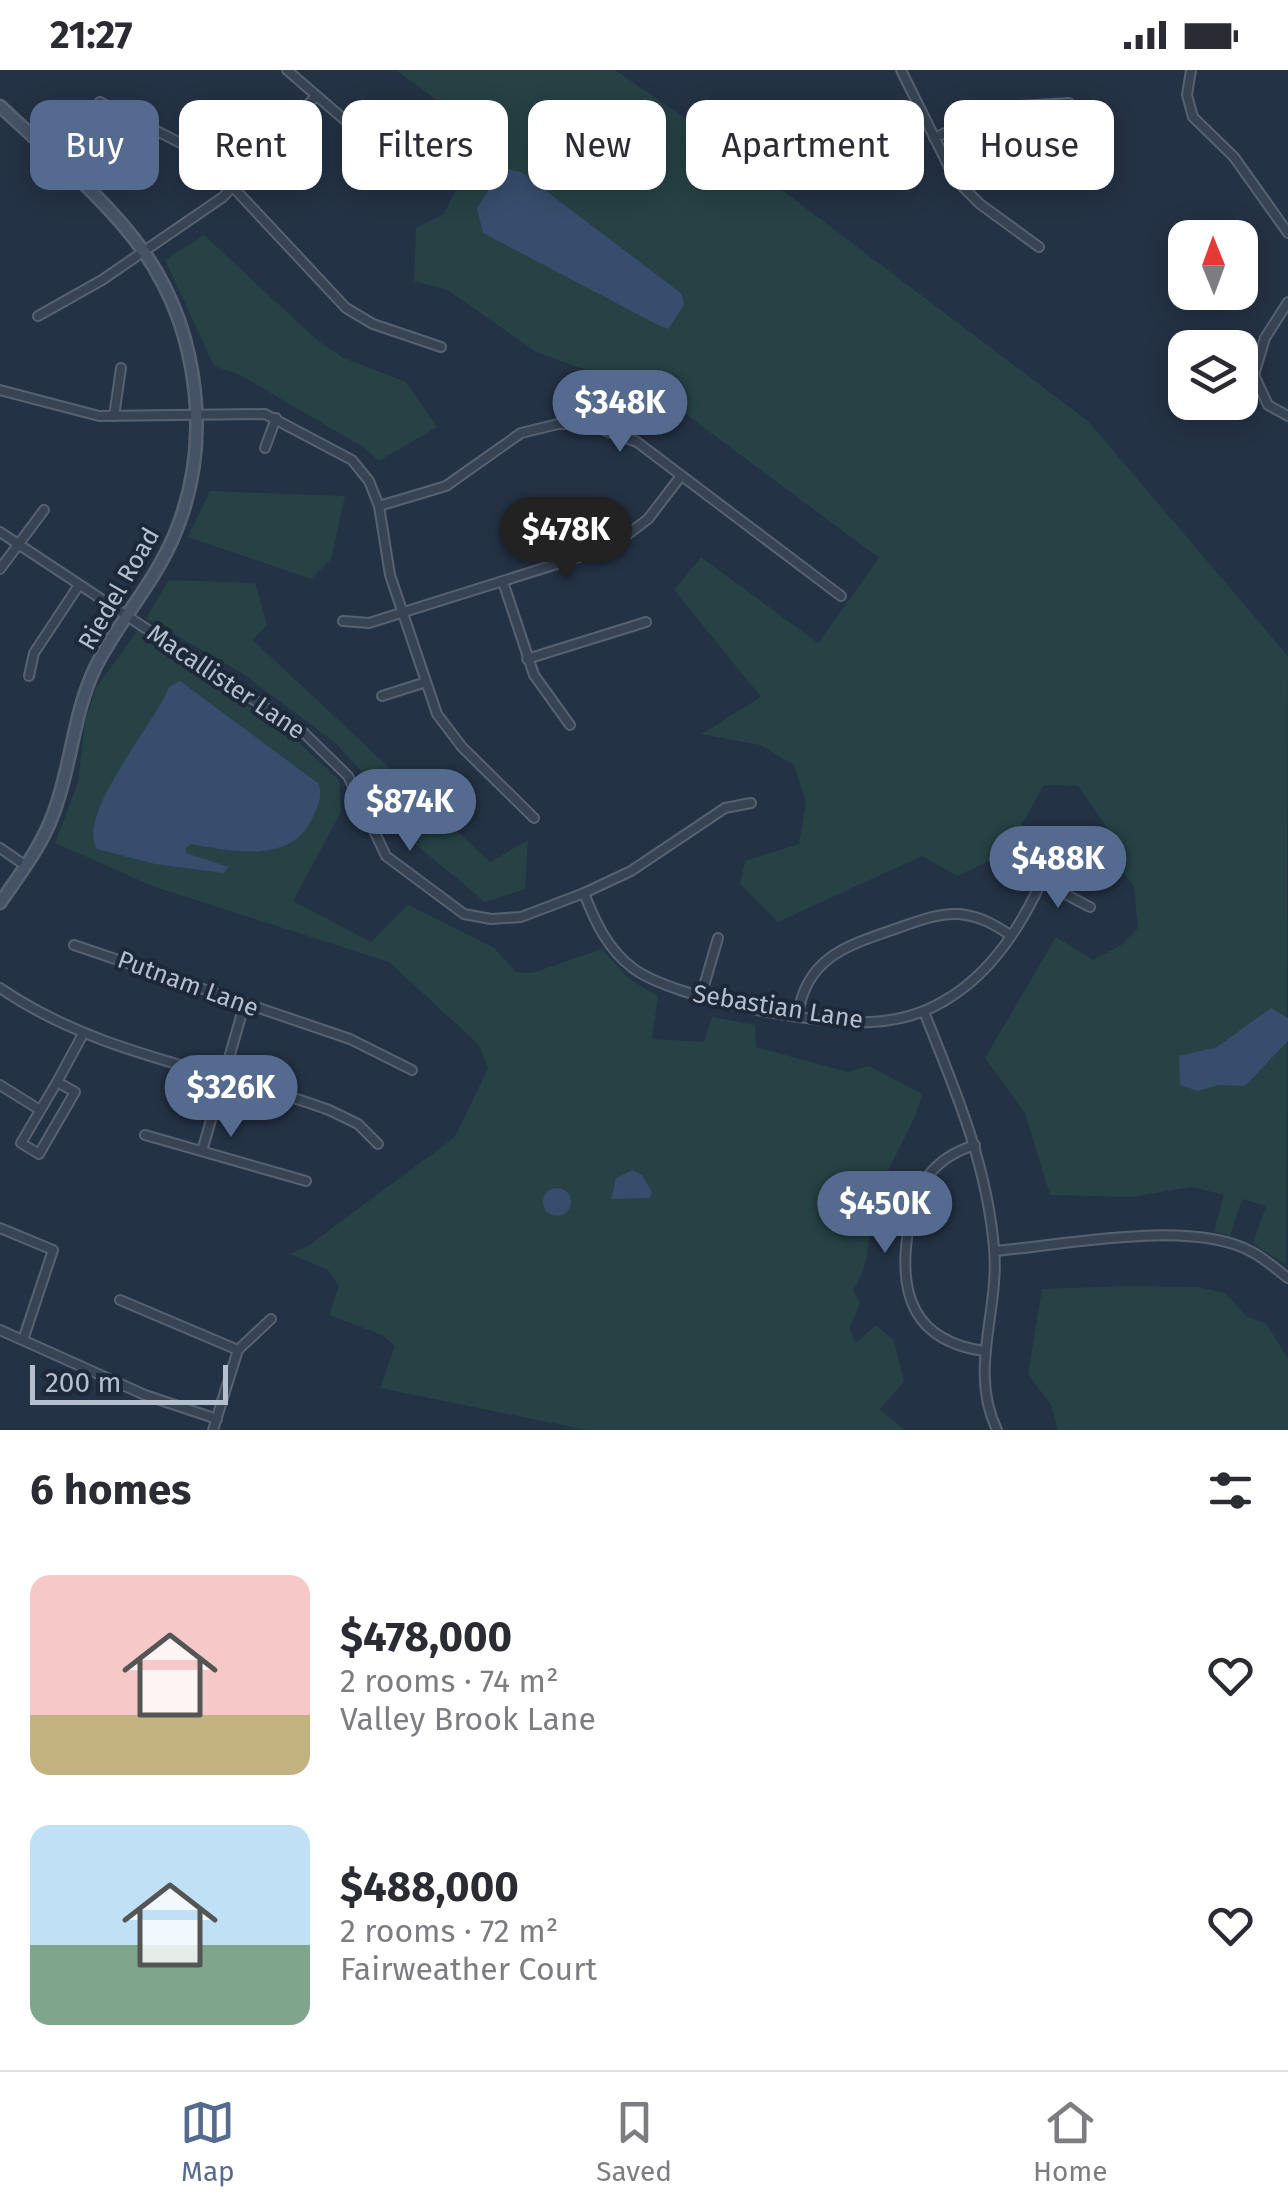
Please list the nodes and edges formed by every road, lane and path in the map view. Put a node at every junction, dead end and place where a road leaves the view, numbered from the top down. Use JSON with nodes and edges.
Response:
{"nodes":[{"id":1,"x":286,"y":70,"type":"edge"},
{"id":2,"x":901,"y":70,"type":"edge"},
{"id":3,"x":1192,"y":70,"type":"edge"},
{"id":4,"x":316,"y":96,"type":"junction"},
{"id":5,"x":312,"y":100,"type":"edge"},
{"id":6,"x":0,"y":106,"type":"edge"},
{"id":7,"x":342,"y":118,"type":"edge"},
{"id":8,"x":944,"y":134,"type":"edge"},
{"id":9,"x":934,"y":138,"type":"junction"},
{"id":10,"x":229,"y":190,"type":"edge"},
{"id":11,"x":239,"y":190,"type":"edge"},
{"id":12,"x":1288,"y":233,"type":"edge"},
{"id":13,"x":1039,"y":246,"type":"dead end"},
{"id":14,"x":143,"y":251,"type":"junction"},
{"id":15,"x":1288,"y":302,"type":"edge"},
{"id":16,"x":38,"y":316,"type":"dead end"},
{"id":17,"x":441,"y":347,"type":"dead end"},
{"id":18,"x":120,"y":368,"type":"dead end"},
{"id":19,"x":0,"y":390,"type":"edge"},
{"id":20,"x":196,"y":414,"type":"junction"},
{"id":21,"x":114,"y":416,"type":"junction"},
{"id":22,"x":1288,"y":416,"type":"edge"},
{"id":23,"x":276,"y":418,"type":"junction"},
{"id":24,"x":266,"y":448,"type":"dead end"},
{"id":25,"x":681,"y":476,"type":"junction"},
{"id":26,"x":379,"y":506,"type":"junction"},
{"id":27,"x":44,"y":510,"type":"dead end"},
{"id":28,"x":0,"y":532,"type":"edge"},
{"id":29,"x":17,"y":543,"type":"junction"},
{"id":30,"x":0,"y":569,"type":"edge"},
{"id":31,"x":503,"y":582,"type":"junction"},
{"id":32,"x":79,"y":586,"type":"junction"},
{"id":33,"x":840,"y":596,"type":"dead end"},
{"id":34,"x":401,"y":614,"type":"junction"},
{"id":35,"x":128,"y":616,"type":"junction"},
{"id":36,"x":343,"y":621,"type":"dead end"},
{"id":37,"x":646,"y":622,"type":"dead end"},
{"id":38,"x":527,"y":659,"type":"junction"},
{"id":39,"x":28,"y":676,"type":"dead end"},
{"id":40,"x":423,"y":683,"type":"junction"},
{"id":41,"x":382,"y":696,"type":"dead end"},
{"id":42,"x":570,"y":725,"type":"dead end"},
{"id":43,"x":750,"y":803,"type":"dead end"},
{"id":44,"x":534,"y":818,"type":"dead end"},
{"id":45,"x":0,"y":848,"type":"edge"},
{"id":46,"x":1056,"y":850,"type":"dead end"},
{"id":47,"x":26,"y":866,"type":"junction"},
{"id":48,"x":1042,"y":882,"type":"junction"},
{"id":49,"x":584,"y":893,"type":"junction"},
{"id":50,"x":0,"y":904,"type":"edge"},
{"id":51,"x":1090,"y":906,"type":"dead end"},
{"id":52,"x":1010,"y":935,"type":"junction"},
{"id":53,"x":718,"y":938,"type":"dead end"},
{"id":54,"x":74,"y":944,"type":"dead end"},
{"id":55,"x":0,"y":988,"type":"edge"},
{"id":56,"x":701,"y":996,"type":"junction"},
{"id":57,"x":244,"y":1006,"type":"junction"},
{"id":58,"x":924,"y":1012,"type":"junction"},
{"id":59,"x":798,"y":1014,"type":"junction"},
{"id":60,"x":82,"y":1034,"type":"junction"},
{"id":61,"x":412,"y":1070,"type":"dead end"},
{"id":62,"x":223,"y":1078,"type":"junction"},
{"id":63,"x":57,"y":1082,"type":"junction"},
{"id":64,"x":0,"y":1086,"type":"edge"},
{"id":65,"x":40,"y":1110,"type":"junction"},
{"id":66,"x":145,"y":1135,"type":"dead end"},
{"id":67,"x":378,"y":1144,"type":"dead end"},
{"id":68,"x":975,"y":1145,"type":"junction"},
{"id":69,"x":202,"y":1151,"type":"junction"},
{"id":70,"x":306,"y":1181,"type":"dead end"},
{"id":71,"x":0,"y":1228,"type":"edge"},
{"id":72,"x":995,"y":1251,"type":"junction"},
{"id":73,"x":1288,"y":1278,"type":"edge"},
{"id":74,"x":120,"y":1300,"type":"dead end"},
{"id":75,"x":271,"y":1319,"type":"dead end"},
{"id":76,"x":0,"y":1330,"type":"edge"},
{"id":77,"x":24,"y":1340,"type":"junction"},
{"id":78,"x":238,"y":1350,"type":"junction"},
{"id":79,"x":984,"y":1351,"type":"junction"},
{"id":80,"x":216,"y":1419,"type":"junction"},
{"id":81,"x":213,"y":1430,"type":"edge"},
{"id":82,"x":997,"y":1430,"type":"edge"}],
"edges":[{"from":1,"to":4,"type":"street"},
{"from":2,"to":9,"type":"street"},
{"from":3,"to":12,"type":"street"},
{"from":4,"to":5,"type":"street"},
{"from":4,"to":7,"type":"street"},
{"from":6,"to":14,"type":"street","name":"Riedel Road"},
{"from":8,"to":9,"type":"street"},
{"from":9,"to":13,"type":"street"},
{"from":10,"to":14,"type":"street"},
{"from":11,"to":17,"type":"street"},
{"from":14,"to":16,"type":"street"},
{"from":14,"to":20,"type":"street","name":"Riedel Road"},
{"from":15,"to":22,"type":"street"},
{"from":18,"to":21,"type":"street"},
{"from":19,"to":21,"type":"street"},
{"from":20,"to":21,"type":"street"},
{"from":20,"to":23,"type":"street"},
{"from":20,"to":35,"type":"street","name":"Riedel Road"},
{"from":23,"to":24,"type":"street"},
{"from":23,"to":26,"type":"street"},
{"from":25,"to":26,"type":"street"},
{"from":25,"to":31,"type":"street"},
{"from":25,"to":33,"type":"street"},
{"from":26,"to":34,"type":"street"},
{"from":27,"to":29,"type":"street"},
{"from":28,"to":29,"type":"street","name":"Macallister Lane"},
{"from":29,"to":30,"type":"street"},
{"from":29,"to":32,"type":"street","name":"Macallister Lane"},
{"from":31,"to":34,"type":"street"},
{"from":31,"to":38,"type":"street"},
{"from":32,"to":35,"type":"street","name":"Macallister Lane"},
{"from":32,"to":39,"type":"street"},
{"from":34,"to":36,"type":"street"},
{"from":34,"to":40,"type":"street"},
{"from":35,"to":47,"type":"street","name":"Riedel Road"},
{"from":35,"to":49,"type":"street","name":"Macallister Lane"},
{"from":37,"to":38,"type":"street"},
{"from":38,"to":42,"type":"street"},
{"from":40,"to":41,"type":"street"},
{"from":40,"to":44,"type":"street"},
{"from":43,"to":49,"type":"street","name":"Macallister Lane"},
{"from":45,"to":47,"type":"street"},
{"from":46,"to":48,"type":"street","name":"Sebastian Lane"},
{"from":47,"to":50,"type":"street","name":"Riedel Road"},
{"from":48,"to":51,"type":"street"},
{"from":48,"to":52,"type":"street","name":"Sebastian Lane"},
{"from":49,"to":56,"type":"street","name":"Sebastian Lane"},
{"from":52,"to":58,"type":"street","name":"Sebastian Lane"},
{"from":52,"to":59,"type":"street"},
{"from":53,"to":56,"type":"street"},
{"from":54,"to":57,"type":"street","name":"Putnam Lane"},
{"from":55,"to":60,"type":"street"},
{"from":56,"to":59,"type":"street","name":"Sebastian Lane"},
{"from":57,"to":61,"type":"street","name":"Putnam Lane"},
{"from":57,"to":62,"type":"street"},
{"from":58,"to":59,"type":"street","name":"Sebastian Lane"},
{"from":58,"to":68,"type":"street"},
{"from":60,"to":62,"type":"street"},
{"from":60,"to":63,"type":"street"},
{"from":62,"to":67,"type":"street"},
{"from":62,"to":69,"type":"street"},
{"from":63,"to":65,"type":"street"},
{"from":63,"to":65,"type":"street"},
{"from":64,"to":65,"type":"street"},
{"from":66,"to":69,"type":"street"},
{"from":68,"to":72,"type":"street"},
{"from":68,"to":79,"type":"street"},
{"from":69,"to":70,"type":"street"},
{"from":71,"to":77,"type":"street"},
{"from":72,"to":73,"type":"street"},
{"from":72,"to":79,"type":"street"},
{"from":74,"to":78,"type":"street"},
{"from":75,"to":78,"type":"street"},
{"from":76,"to":77,"type":"street"},
{"from":77,"to":80,"type":"street"},
{"from":78,"to":80,"type":"street"},
{"from":79,"to":82,"type":"street"},
{"from":80,"to":81,"type":"street"}]}
